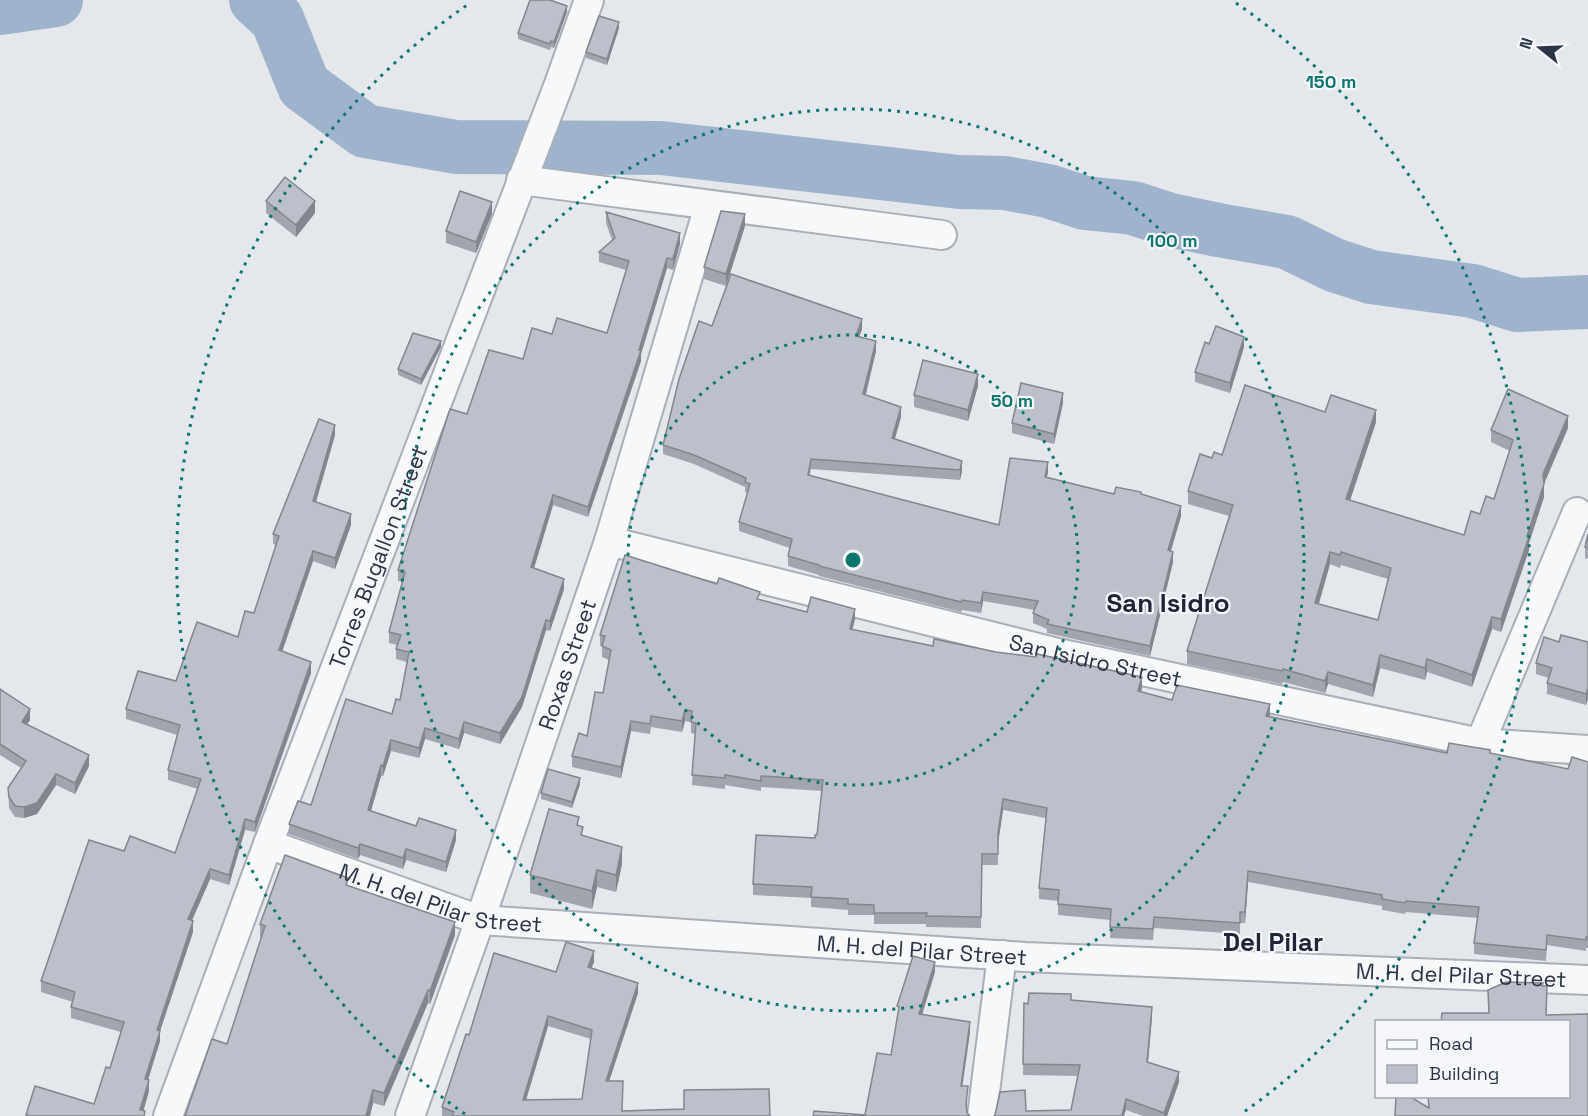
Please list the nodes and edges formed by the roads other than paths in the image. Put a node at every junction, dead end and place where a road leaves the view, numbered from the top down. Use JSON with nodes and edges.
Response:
{"nodes":[{"id":1,"x":589,"y":0,"type":"edge"},
{"id":2,"x":523,"y":175,"type":"junction"},
{"id":3,"x":709,"y":206,"type":"junction"},
{"id":4,"x":942,"y":235,"type":"dead end"},
{"id":5,"x":1577,"y":512,"type":"dead end"},
{"id":6,"x":609,"y":541,"type":"junction"},
{"id":7,"x":1480,"y":743,"type":"junction"},
{"id":8,"x":1588,"y":750,"type":"edge"},
{"id":9,"x":268,"y":844,"type":"junction"},
{"id":10,"x":480,"y":920,"type":"junction"},
{"id":11,"x":1002,"y":955,"type":"junction"},
{"id":12,"x":1588,"y":980,"type":"edge"},
{"id":13,"x":168,"y":1116,"type":"edge"},
{"id":14,"x":410,"y":1116,"type":"edge"},
{"id":15,"x":982,"y":1116,"type":"edge"}],
"edges":[{"from":1,"to":2,"type":"street","name":"Torres Bugallon Street"},
{"from":2,"to":3,"type":"street"},
{"from":2,"to":9,"type":"street","name":"Torres Bugallon Street"},
{"from":3,"to":4,"type":"street"},
{"from":3,"to":6,"type":"street","name":"Roxas Street"},
{"from":5,"to":7,"type":"street"},
{"from":6,"to":7,"type":"street","name":"San Isidro Street"},
{"from":6,"to":10,"type":"street","name":"Roxas Street"},
{"from":7,"to":8,"type":"street","name":"San Isidro Street"},
{"from":9,"to":10,"type":"street","name":"M. H. del Pilar Street"},
{"from":9,"to":13,"type":"street","name":"Torres Bugallon Street"},
{"from":10,"to":11,"type":"street","name":"M. H. del Pilar Street"},
{"from":10,"to":14,"type":"street","name":"Roxas Street"},
{"from":11,"to":12,"type":"street","name":"M. H. del Pilar Street"},
{"from":11,"to":15,"type":"street"}]}
